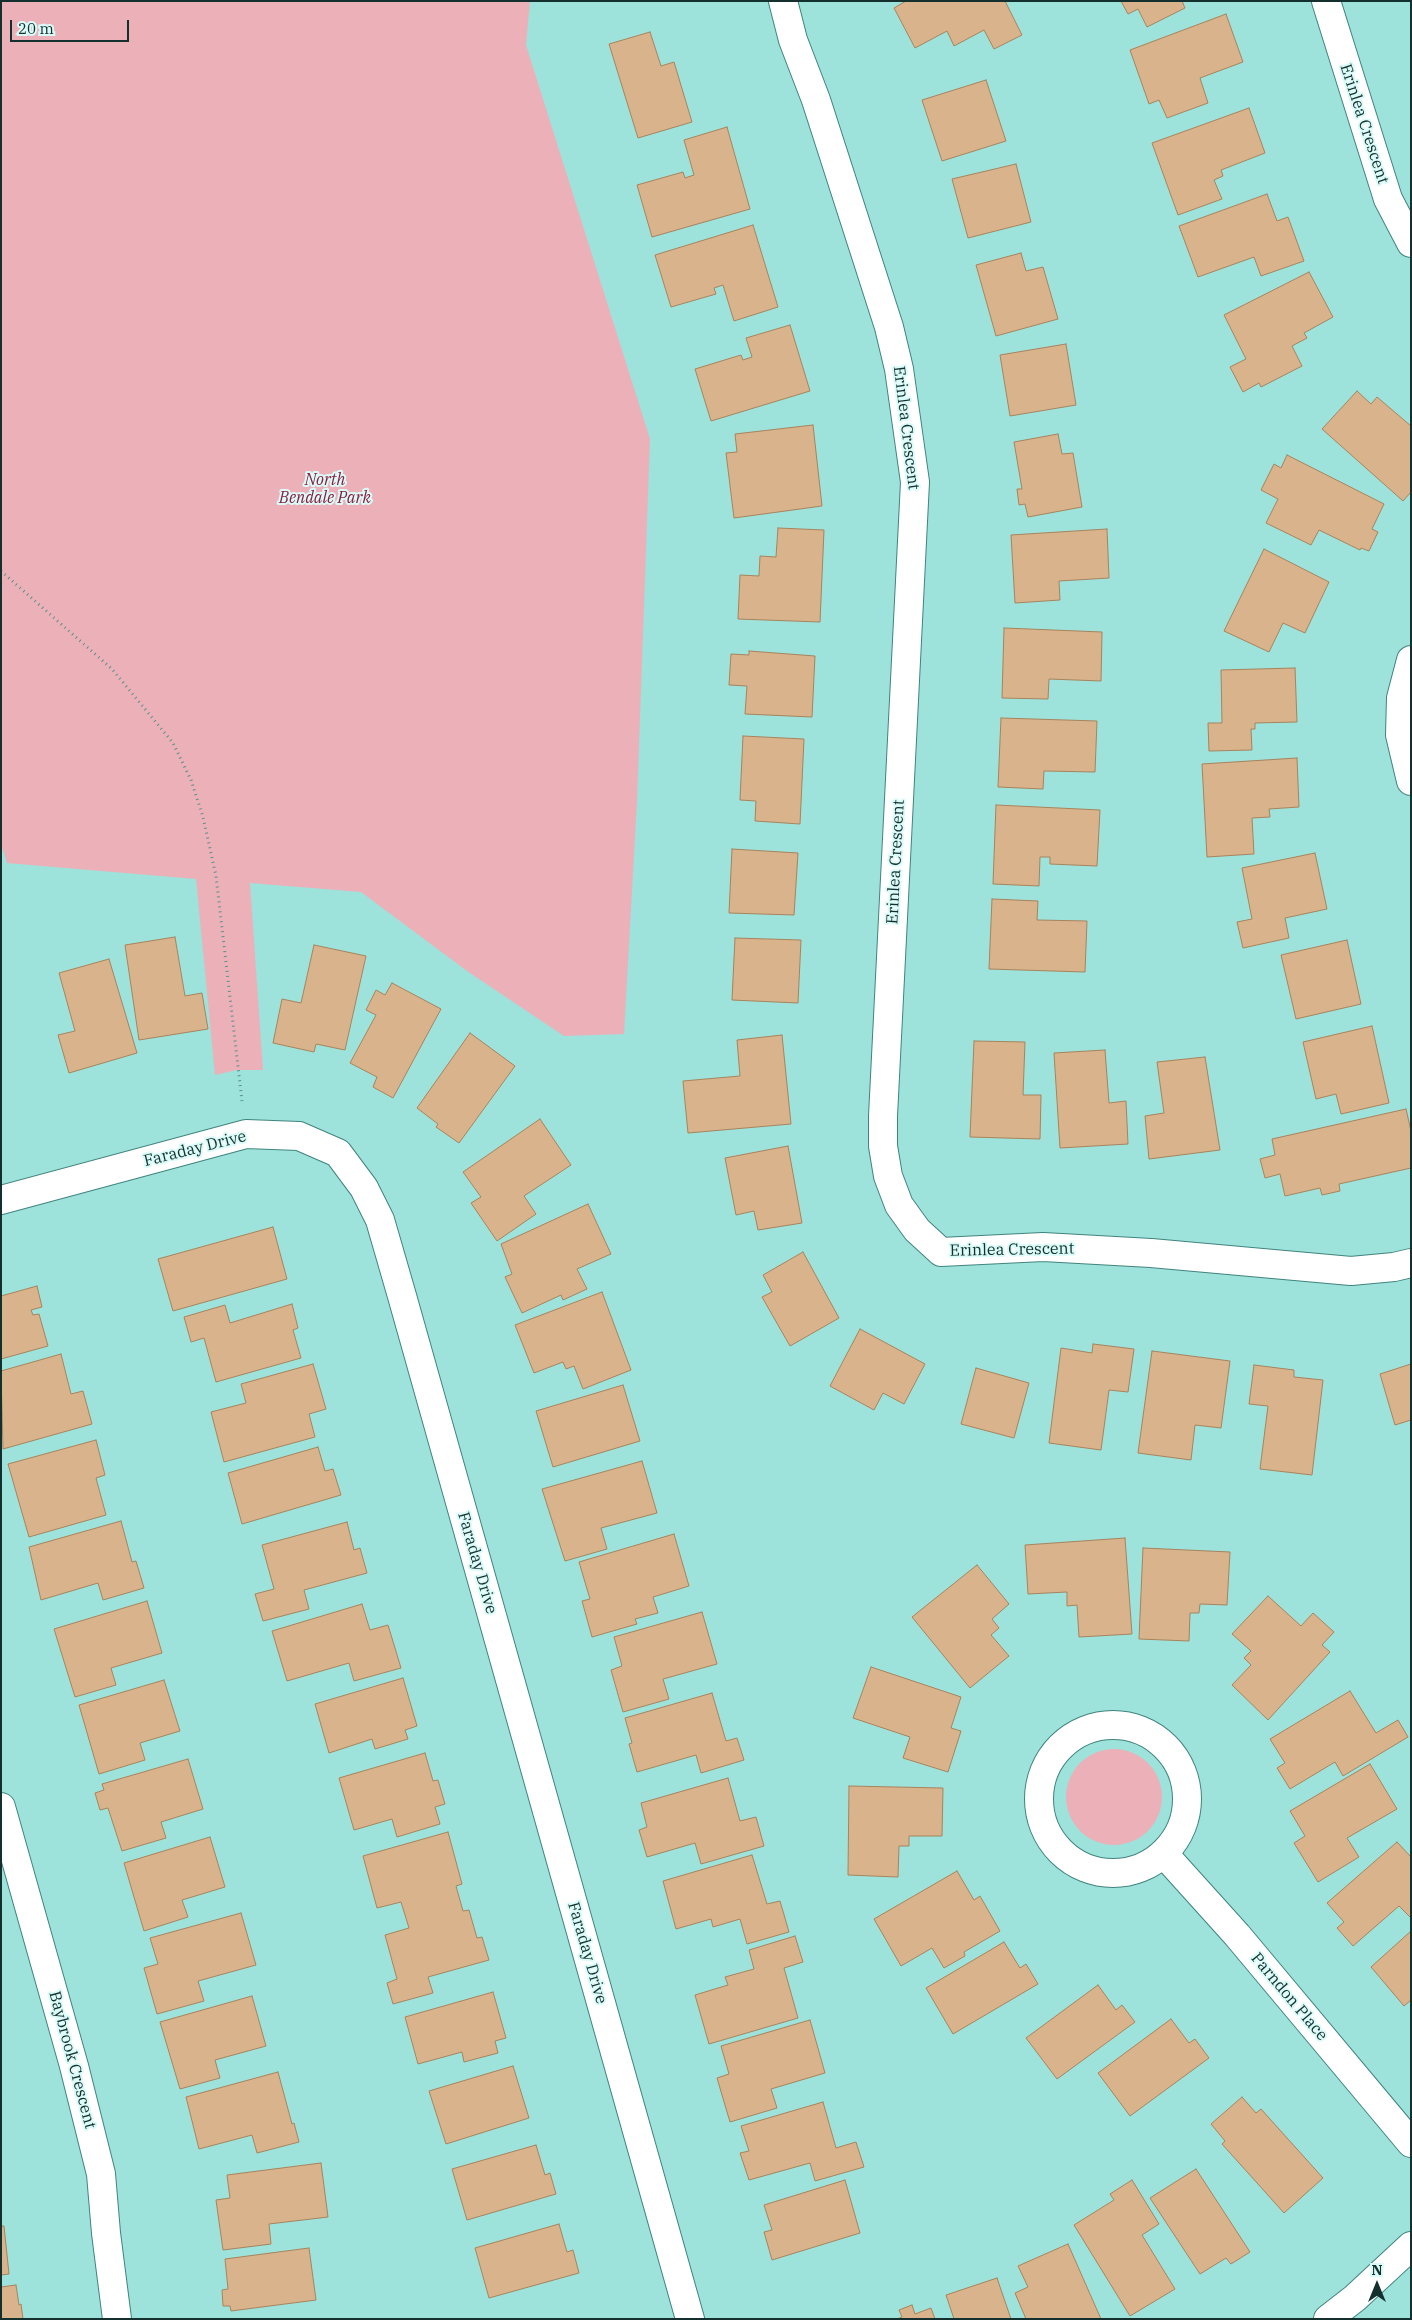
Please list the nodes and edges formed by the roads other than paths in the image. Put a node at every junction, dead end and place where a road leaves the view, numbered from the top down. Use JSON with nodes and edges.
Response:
{"nodes":[{"id":1,"x":783,"y":1,"type":"edge"},
{"id":2,"x":1326,"y":1,"type":"edge"},
{"id":3,"x":1411,"y":243,"type":"edge"},
{"id":4,"x":1411,"y":660,"type":"edge"},
{"id":5,"x":1411,"y":781,"type":"edge"},
{"id":6,"x":1,"y":1200,"type":"edge"},
{"id":7,"x":1411,"y":1263,"type":"edge"},
{"id":8,"x":1,"y":1807,"type":"edge"},
{"id":9,"x":1164,"y":1854,"type":"junction"},
{"id":10,"x":1411,"y":2143,"type":"edge"},
{"id":11,"x":1411,"y":2246,"type":"edge"},
{"id":12,"x":117,"y":2319,"type":"edge"},
{"id":13,"x":690,"y":2319,"type":"edge"},
{"id":14,"x":1328,"y":2319,"type":"edge"}],
"edges":[{"from":1,"to":7,"type":"street","name":"Erinlea Crescent"},
{"from":2,"to":3,"type":"street","name":"Erinlea Crescent"},
{"from":4,"to":5,"type":"street"},
{"from":6,"to":13,"type":"street","name":"Faraday Drive"},
{"from":8,"to":12,"type":"street","name":"Baybrook Crescent"},
{"from":9,"to":9,"type":"street"},
{"from":9,"to":10,"type":"street","name":"Parndon Place"},
{"from":11,"to":14,"type":"street"}]}
